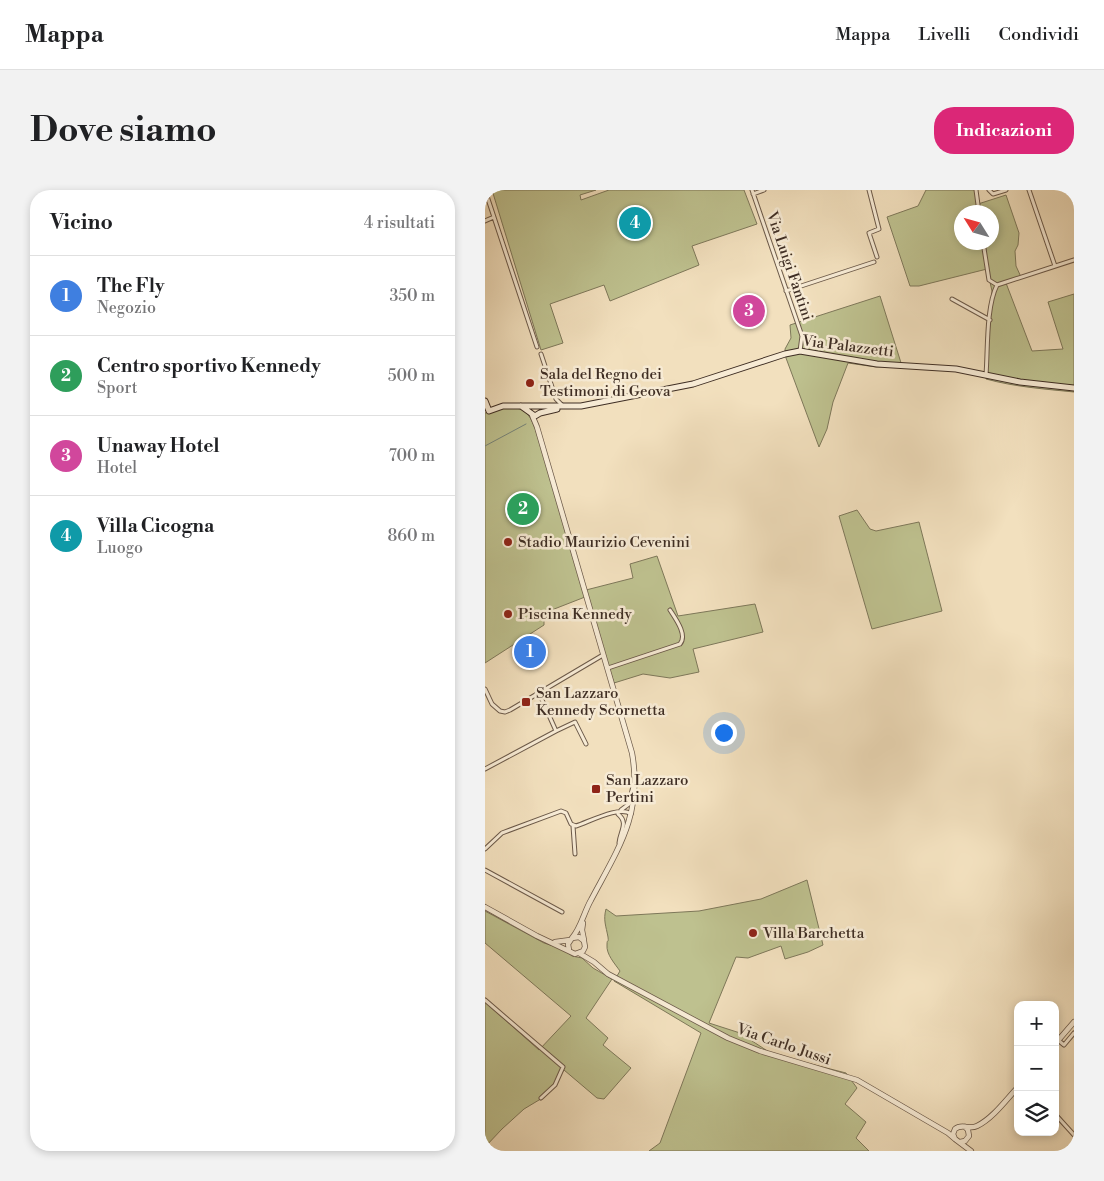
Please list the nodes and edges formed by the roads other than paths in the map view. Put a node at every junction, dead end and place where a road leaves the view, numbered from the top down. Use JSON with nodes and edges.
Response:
{"nodes":[{"id":1,"x":485,"y":190,"type":"edge"},
{"id":2,"x":764,"y":190,"type":"edge"},
{"id":3,"x":869,"y":190,"type":"edge"},
{"id":4,"x":976,"y":190,"type":"edge"},
{"id":5,"x":989,"y":190,"type":"edge"},
{"id":6,"x":1006,"y":190,"type":"edge"},
{"id":7,"x":1029,"y":190,"type":"edge"},
{"id":8,"x":752,"y":192,"type":"edge"},
{"id":9,"x":978,"y":205,"type":"edge"},
{"id":10,"x":494,"y":217,"type":"junction"},
{"id":11,"x":485,"y":221,"type":"edge"},
{"id":12,"x":984,"y":250,"type":"edge"},
{"id":13,"x":877,"y":257,"type":"dead end"},
{"id":14,"x":1074,"y":260,"type":"edge"},
{"id":15,"x":874,"y":262,"type":"dead end"},
{"id":16,"x":1055,"y":266,"type":"junction"},
{"id":17,"x":997,"y":285,"type":"junction"},
{"id":18,"x":786,"y":291,"type":"junction"},
{"id":19,"x":952,"y":299,"type":"dead end"},
{"id":20,"x":990,"y":320,"type":"junction"},
{"id":21,"x":537,"y":347,"type":"dead end"},
{"id":22,"x":800,"y":351,"type":"junction"},
{"id":23,"x":541,"y":354,"type":"dead end"},
{"id":24,"x":986,"y":375,"type":"junction"},
{"id":25,"x":1074,"y":388,"type":"edge"},
{"id":26,"x":556,"y":399,"type":"junction"},
{"id":27,"x":485,"y":401,"type":"edge"},
{"id":28,"x":520,"y":406,"type":"junction"},
{"id":29,"x":536,"y":406,"type":"junction"},
{"id":30,"x":552,"y":406,"type":"junction"},
{"id":31,"x":564,"y":407,"type":"junction"},
{"id":32,"x":487,"y":412,"type":"edge"},
{"id":33,"x":535,"y":414,"type":"junction"},
{"id":34,"x":670,"y":610,"type":"dead end"},
{"id":35,"x":603,"y":655,"type":"junction"},
{"id":36,"x":607,"y":668,"type":"junction"},
{"id":37,"x":485,"y":692,"type":"edge"},
{"id":38,"x":539,"y":694,"type":"junction"},
{"id":39,"x":556,"y":731,"type":"junction"},
{"id":40,"x":586,"y":744,"type":"dead end"},
{"id":41,"x":485,"y":769,"type":"edge"},
{"id":42,"x":635,"y":781,"type":"junction"},
{"id":43,"x":619,"y":812,"type":"junction"},
{"id":44,"x":631,"y":815,"type":"junction"},
{"id":45,"x":573,"y":826,"type":"junction"},
{"id":46,"x":619,"y":846,"type":"junction"},
{"id":47,"x":485,"y":849,"type":"edge"},
{"id":48,"x":575,"y":854,"type":"dead end"},
{"id":49,"x":485,"y":870,"type":"edge"},
{"id":50,"x":486,"y":907,"type":"edge"},
{"id":51,"x":562,"y":912,"type":"dead end"},
{"id":52,"x":584,"y":914,"type":"junction"},
{"id":53,"x":571,"y":939,"type":"junction"},
{"id":54,"x":584,"y":941,"type":"junction"},
{"id":55,"x":553,"y":942,"type":"junction"},
{"id":56,"x":585,"y":947,"type":"junction"},
{"id":57,"x":569,"y":950,"type":"junction"},
{"id":58,"x":579,"y":953,"type":"junction"},
{"id":59,"x":594,"y":962,"type":"junction"},
{"id":60,"x":485,"y":1000,"type":"edge"},
{"id":61,"x":1074,"y":1022,"type":"edge"},
{"id":62,"x":1069,"y":1028,"type":"junction"},
{"id":63,"x":1074,"y":1033,"type":"edge"},
{"id":64,"x":1059,"y":1040,"type":"edge"},
{"id":65,"x":1059,"y":1043,"type":"edge"},
{"id":66,"x":1014,"y":1091,"type":"edge"},
{"id":67,"x":541,"y":1098,"type":"dead end"},
{"id":68,"x":1059,"y":1119,"type":"edge"},
{"id":69,"x":965,"y":1127,"type":"junction"},
{"id":70,"x":973,"y":1128,"type":"junction"},
{"id":71,"x":955,"y":1129,"type":"junction"},
{"id":72,"x":943,"y":1130,"type":"junction"},
{"id":73,"x":1074,"y":1136,"type":"edge"},
{"id":74,"x":968,"y":1137,"type":"junction"},
{"id":75,"x":957,"y":1140,"type":"junction"},
{"id":76,"x":969,"y":1150,"type":"edge"}],
"edges":[{"from":1,"to":10,"type":"street"},
{"from":2,"to":8,"type":"street"},
{"from":3,"to":13,"type":"street"},
{"from":4,"to":9,"type":"street"},
{"from":5,"to":6,"type":"street"},
{"from":7,"to":16,"type":"street"},
{"from":8,"to":18,"type":"street","name":"Via Luigi Fantini"},
{"from":10,"to":11,"type":"street"},
{"from":10,"to":21,"type":"street"},
{"from":12,"to":17,"type":"street"},
{"from":14,"to":16,"type":"street"},
{"from":15,"to":18,"type":"street"},
{"from":16,"to":17,"type":"street"},
{"from":17,"to":20,"type":"street"},
{"from":18,"to":22,"type":"street","name":"Via Luigi Fantini"},
{"from":19,"to":20,"type":"street"},
{"from":20,"to":24,"type":"street"},
{"from":22,"to":24,"type":"main road","name":"Via Palazzetti"},
{"from":22,"to":31,"type":"main road","name":"Via Palazzetti"},
{"from":23,"to":26,"type":"street"},
{"from":24,"to":25,"type":"main road","name":"Via Palazzetti"},
{"from":26,"to":30,"type":"street"},
{"from":26,"to":31,"type":"street"},
{"from":27,"to":32,"type":"main road"},
{"from":28,"to":29,"type":"main road","name":"Via Palazzetti"},
{"from":28,"to":32,"type":"main road","name":"Via Palazzetti"},
{"from":28,"to":33,"type":"main road"},
{"from":29,"to":30,"type":"main road","name":"Via Palazzetti"},
{"from":29,"to":33,"type":"main road"},
{"from":29,"to":33,"type":"main road"},
{"from":30,"to":31,"type":"main road","name":"Via Palazzetti"},
{"from":31,"to":33,"type":"main road","name":"Via Palazzetti"},
{"from":33,"to":35,"type":"street"},
{"from":34,"to":36,"type":"street"},
{"from":35,"to":36,"type":"street"},
{"from":35,"to":38,"type":"street"},
{"from":36,"to":42,"type":"street"},
{"from":37,"to":38,"type":"street"},
{"from":38,"to":39,"type":"street"},
{"from":39,"to":40,"type":"street"},
{"from":39,"to":41,"type":"street"},
{"from":42,"to":43,"type":"street"},
{"from":42,"to":44,"type":"street"},
{"from":43,"to":44,"type":"street"},
{"from":43,"to":45,"type":"street"},
{"from":43,"to":46,"type":"street"},
{"from":44,"to":46,"type":"street"},
{"from":45,"to":47,"type":"street"},
{"from":45,"to":48,"type":"street"},
{"from":46,"to":52,"type":"street"},
{"from":49,"to":51,"type":"street"},
{"from":50,"to":55,"type":"street"},
{"from":52,"to":53,"type":"street"},
{"from":52,"to":54,"type":"street"},
{"from":53,"to":54,"type":"street"},
{"from":53,"to":55,"type":"street"},
{"from":53,"to":57,"type":"street"},
{"from":54,"to":56,"type":"street"},
{"from":55,"to":57,"type":"street"},
{"from":56,"to":58,"type":"street"},
{"from":56,"to":59,"type":"street","name":"Via Carlo Jussi"},
{"from":57,"to":58,"type":"street"},
{"from":58,"to":59,"type":"street","name":"Via Carlo Jussi"},
{"from":59,"to":72,"type":"street","name":"Via Carlo Jussi"},
{"from":60,"to":67,"type":"street"},
{"from":61,"to":62,"type":"street"},
{"from":62,"to":63,"type":"street"},
{"from":62,"to":64,"type":"street"},
{"from":63,"to":65,"type":"street"},
{"from":66,"to":70,"type":"street"},
{"from":68,"to":73,"type":"street"},
{"from":69,"to":70,"type":"street"},
{"from":69,"to":71,"type":"street"},
{"from":69,"to":74,"type":"street","name":"Via Carlo Jussi"},
{"from":70,"to":74,"type":"street"},
{"from":71,"to":72,"type":"street"},
{"from":71,"to":75,"type":"street"},
{"from":72,"to":75,"type":"street","name":"Via Carlo Jussi"},
{"from":74,"to":75,"type":"street"},
{"from":74,"to":76,"type":"street","name":"Via Carlo Jussi"},
{"from":75,"to":76,"type":"street","name":"Via Carlo Jussi"}]}
